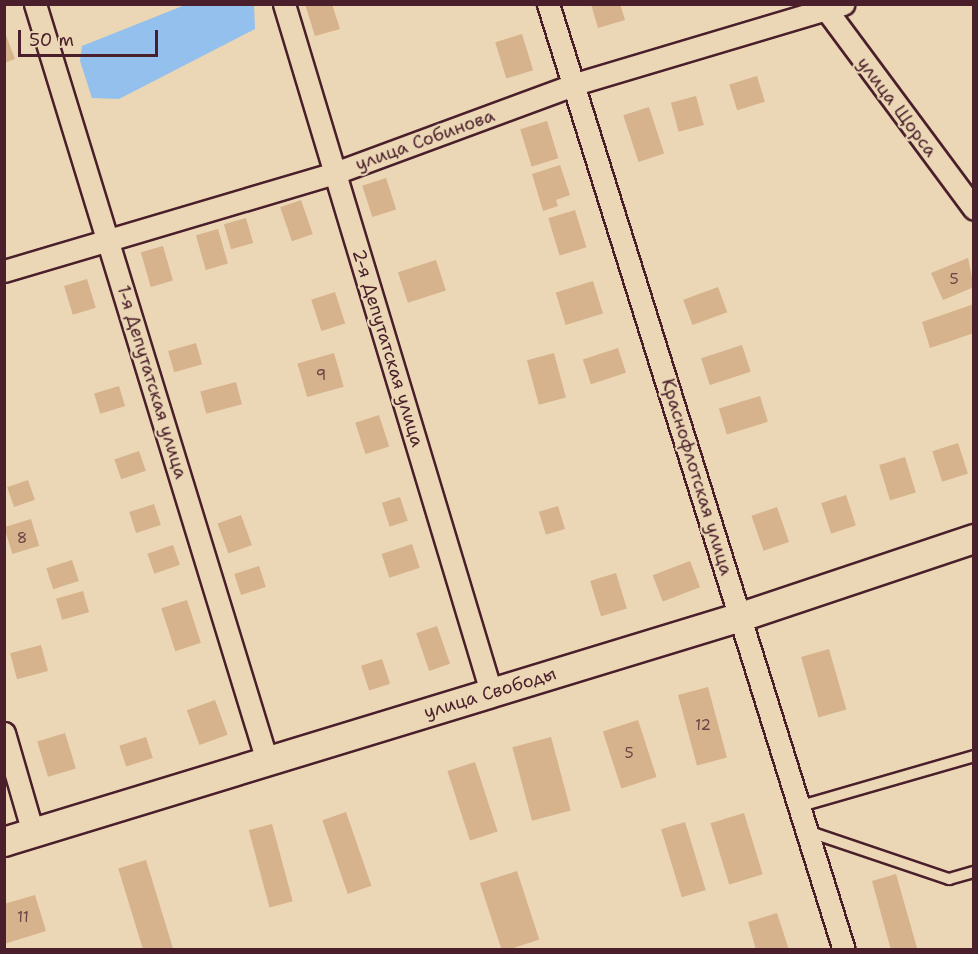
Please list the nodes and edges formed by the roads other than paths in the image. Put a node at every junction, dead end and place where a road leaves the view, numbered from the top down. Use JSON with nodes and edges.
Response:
{"nodes":[{"id":1,"x":35,"y":4,"type":"edge"},
{"id":2,"x":284,"y":4,"type":"edge"},
{"id":3,"x":548,"y":4,"type":"edge"},
{"id":4,"x":830,"y":7,"type":"edge"},
{"id":5,"x":575,"y":84,"type":"junction"},
{"id":6,"x":335,"y":173,"type":"junction"},
{"id":7,"x":974,"y":208,"type":"edge"},
{"id":8,"x":109,"y":243,"type":"junction"},
{"id":9,"x":4,"y":271,"type":"edge"},
{"id":10,"x":974,"y":539,"type":"edge"},
{"id":11,"x":741,"y":617,"type":"junction"},
{"id":12,"x":491,"y":692,"type":"junction"},
{"id":13,"x":4,"y":733,"type":"edge"},
{"id":14,"x":974,"y":756,"type":"edge"},
{"id":15,"x":267,"y":761,"type":"junction"},
{"id":16,"x":801,"y":806,"type":"junction"},
{"id":17,"x":810,"y":832,"type":"junction"},
{"id":18,"x":33,"y":833,"type":"junction"},
{"id":19,"x":4,"y":842,"type":"edge"},
{"id":20,"x":974,"y":872,"type":"edge"},
{"id":21,"x":844,"y":950,"type":"edge"}],
"edges":[{"from":1,"to":8,"type":"street","name":"1-я Депутатская улица"},
{"from":2,"to":6,"type":"street","name":"2-я Депутатская улица"},
{"from":3,"to":5,"type":"street","name":"Краснофлотская улица"},
{"from":4,"to":5,"type":"street","name":"улица Собинова"},
{"from":4,"to":7,"type":"street","name":"улица Щорса"},
{"from":5,"to":6,"type":"street","name":"улица Собинова"},
{"from":5,"to":11,"type":"street","name":"Краснофлотская улица"},
{"from":6,"to":8,"type":"street","name":"улица Собинова"},
{"from":6,"to":12,"type":"street","name":"2-я Депутатская улица"},
{"from":8,"to":9,"type":"street","name":"улица Собинова"},
{"from":8,"to":15,"type":"street","name":"1-я Депутатская улица"},
{"from":10,"to":11,"type":"street","name":"улица Свободы"},
{"from":11,"to":12,"type":"street","name":"улица Свободы"},
{"from":11,"to":16,"type":"street","name":"Краснофлотская улица"},
{"from":12,"to":15,"type":"street","name":"улица Свободы"},
{"from":13,"to":18,"type":"street"},
{"from":14,"to":16,"type":"lane"},
{"from":15,"to":18,"type":"street","name":"улица Свободы"},
{"from":16,"to":17,"type":"street","name":"Краснофлотская улица"},
{"from":17,"to":20,"type":"lane"},
{"from":17,"to":21,"type":"street","name":"Краснофлотская улица"},
{"from":18,"to":19,"type":"street","name":"улица Свободы"}]}
